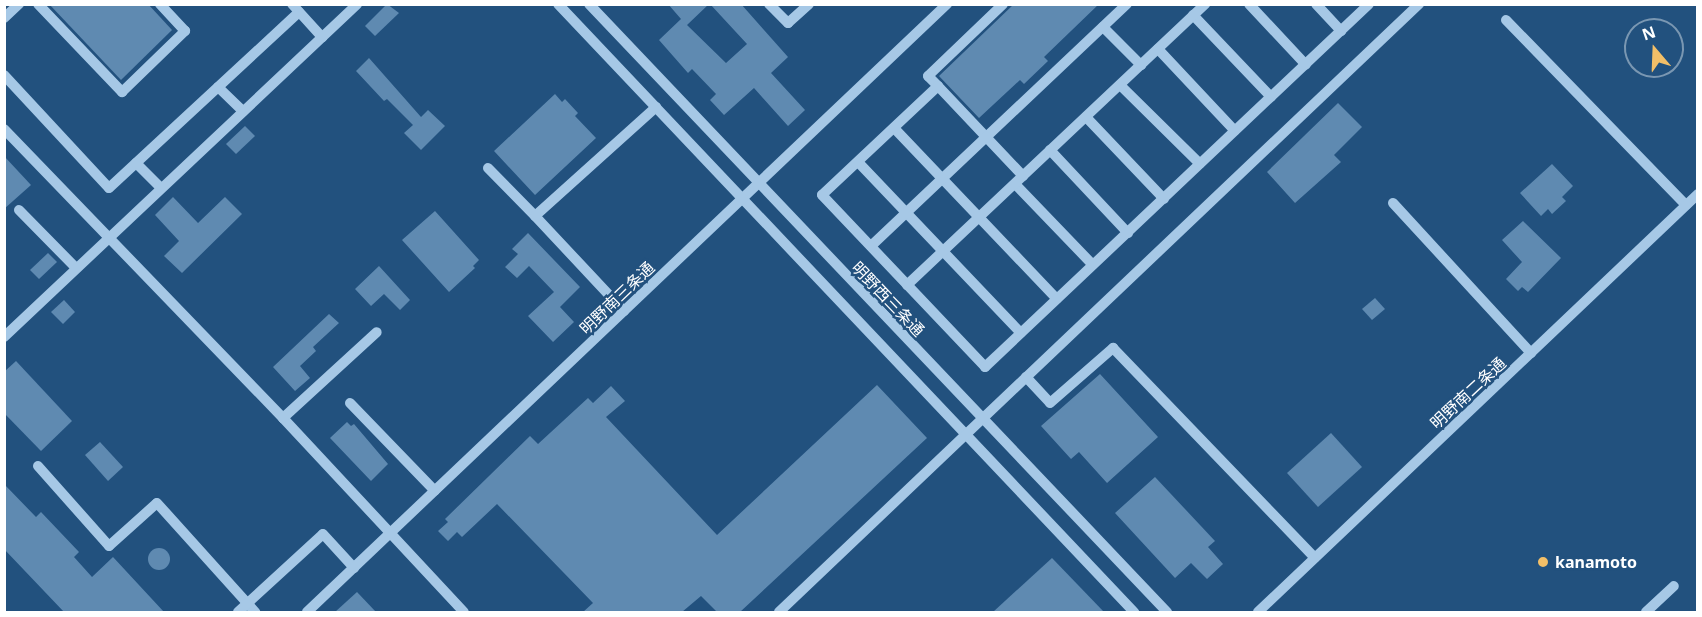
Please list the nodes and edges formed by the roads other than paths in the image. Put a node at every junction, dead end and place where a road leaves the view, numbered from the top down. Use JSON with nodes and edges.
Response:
{"nodes":[{"id":1,"x":19,"y":4,"type":"edge"},
{"id":2,"x":38,"y":4,"type":"edge"},
{"id":3,"x":160,"y":4,"type":"edge"},
{"id":4,"x":357,"y":4,"type":"edge"},
{"id":5,"x":558,"y":4,"type":"edge"},
{"id":6,"x":589,"y":4,"type":"edge"},
{"id":7,"x":769,"y":4,"type":"edge"},
{"id":8,"x":809,"y":4,"type":"edge"},
{"id":9,"x":947,"y":4,"type":"edge"},
{"id":10,"x":1004,"y":4,"type":"edge"},
{"id":11,"x":1127,"y":4,"type":"edge"},
{"id":12,"x":1205,"y":4,"type":"edge"},
{"id":13,"x":1249,"y":4,"type":"edge"},
{"id":14,"x":1316,"y":4,"type":"edge"},
{"id":15,"x":1369,"y":4,"type":"edge"},
{"id":16,"x":1419,"y":4,"type":"edge"},
{"id":17,"x":296,"y":8,"type":"edge"},
{"id":18,"x":1193,"y":15,"type":"junction"},
{"id":19,"x":4,"y":18,"type":"edge"},
{"id":20,"x":1506,"y":20,"type":"dead end"},
{"id":21,"x":1103,"y":27,"type":"junction"},
{"id":22,"x":1341,"y":31,"type":"junction"},
{"id":23,"x":322,"y":37,"type":"junction"},
{"id":24,"x":1158,"y":49,"type":"junction"},
{"id":25,"x":1306,"y":64,"type":"junction"},
{"id":26,"x":1141,"y":65,"type":"junction"},
{"id":27,"x":4,"y":75,"type":"edge"},
{"id":28,"x":1120,"y":85,"type":"junction"},
{"id":29,"x":938,"y":86,"type":"junction"},
{"id":30,"x":218,"y":87,"type":"junction"},
{"id":31,"x":1271,"y":97,"type":"junction"},
{"id":32,"x":656,"y":107,"type":"junction"},
{"id":33,"x":243,"y":111,"type":"junction"},
{"id":34,"x":1086,"y":117,"type":"junction"},
{"id":35,"x":894,"y":128,"type":"junction"},
{"id":36,"x":4,"y":129,"type":"edge"},
{"id":37,"x":1235,"y":131,"type":"junction"},
{"id":38,"x":987,"y":137,"type":"junction"},
{"id":39,"x":1050,"y":150,"type":"junction"},
{"id":40,"x":858,"y":162,"type":"junction"},
{"id":41,"x":136,"y":163,"type":"junction"},
{"id":42,"x":1200,"y":164,"type":"junction"},
{"id":43,"x":489,"y":168,"type":"dead end"},
{"id":44,"x":943,"y":179,"type":"junction"},
{"id":45,"x":1019,"y":180,"type":"junction"},
{"id":46,"x":758,"y":184,"type":"junction"},
{"id":47,"x":161,"y":188,"type":"junction"},
{"id":48,"x":1698,"y":194,"type":"edge"},
{"id":49,"x":743,"y":198,"type":"junction"},
{"id":50,"x":1164,"y":199,"type":"junction"},
{"id":51,"x":1393,"y":203,"type":"dead end"},
{"id":52,"x":1686,"y":205,"type":"junction"},
{"id":53,"x":19,"y":210,"type":"dead end"},
{"id":54,"x":906,"y":213,"type":"junction"},
{"id":55,"x":535,"y":216,"type":"junction"},
{"id":56,"x":979,"y":217,"type":"junction"},
{"id":57,"x":1128,"y":233,"type":"junction"},
{"id":58,"x":107,"y":238,"type":"junction"},
{"id":59,"x":871,"y":246,"type":"junction"},
{"id":60,"x":943,"y":251,"type":"junction"},
{"id":61,"x":1093,"y":266,"type":"junction"},
{"id":62,"x":76,"y":268,"type":"junction"},
{"id":63,"x":907,"y":285,"type":"junction"},
{"id":64,"x":1057,"y":299,"type":"junction"},
{"id":65,"x":624,"y":311,"type":"junction"},
{"id":66,"x":377,"y":332,"type":"dead end"},
{"id":67,"x":1021,"y":333,"type":"junction"},
{"id":68,"x":4,"y":337,"type":"edge"},
{"id":69,"x":1531,"y":353,"type":"junction"},
{"id":70,"x":1026,"y":377,"type":"junction"},
{"id":71,"x":350,"y":403,"type":"dead end"},
{"id":72,"x":283,"y":418,"type":"junction"},
{"id":73,"x":982,"y":419,"type":"junction"},
{"id":74,"x":965,"y":435,"type":"junction"},
{"id":75,"x":38,"y":466,"type":"dead end"},
{"id":76,"x":435,"y":491,"type":"junction"},
{"id":77,"x":390,"y":535,"type":"junction"},
{"id":78,"x":1314,"y":558,"type":"junction"},
{"id":79,"x":354,"y":568,"type":"junction"},
{"id":80,"x":1674,"y":586,"type":"dead end"},
{"id":81,"x":251,"y":608,"type":"edge"},
{"id":82,"x":1262,"y":611,"type":"edge"},
{"id":83,"x":238,"y":612,"type":"edge"},
{"id":84,"x":307,"y":612,"type":"edge"},
{"id":85,"x":464,"y":612,"type":"edge"},
{"id":86,"x":779,"y":612,"type":"edge"},
{"id":87,"x":1134,"y":612,"type":"edge"},
{"id":88,"x":1167,"y":612,"type":"edge"},
{"id":89,"x":1646,"y":612,"type":"edge"}],
"edges":[{"from":1,"to":19,"type":"street"},
{"from":2,"to":3,"type":"street"},
{"from":4,"to":23,"type":"street"},
{"from":5,"to":32,"type":"street"},
{"from":6,"to":46,"type":"street","name":"明野西三条通"},
{"from":7,"to":8,"type":"street"},
{"from":9,"to":46,"type":"street","name":"明野南三条通"},
{"from":10,"to":29,"type":"street"},
{"from":11,"to":21,"type":"street"},
{"from":12,"to":18,"type":"street"},
{"from":13,"to":25,"type":"street"},
{"from":14,"to":22,"type":"street"},
{"from":15,"to":22,"type":"street"},
{"from":16,"to":70,"type":"street"},
{"from":17,"to":23,"type":"street"},
{"from":17,"to":30,"type":"street"},
{"from":18,"to":24,"type":"street"},
{"from":18,"to":31,"type":"street"},
{"from":20,"to":52,"type":"street"},
{"from":21,"to":26,"type":"street"},
{"from":21,"to":38,"type":"street"},
{"from":22,"to":25,"type":"street"},
{"from":23,"to":33,"type":"street"},
{"from":24,"to":26,"type":"street"},
{"from":24,"to":37,"type":"street"},
{"from":25,"to":31,"type":"street"},
{"from":26,"to":28,"type":"street"},
{"from":27,"to":41,"type":"street"},
{"from":28,"to":34,"type":"street"},
{"from":28,"to":42,"type":"street"},
{"from":29,"to":35,"type":"street"},
{"from":29,"to":38,"type":"street"},
{"from":30,"to":33,"type":"street"},
{"from":30,"to":41,"type":"street"},
{"from":31,"to":37,"type":"street"},
{"from":32,"to":49,"type":"street"},
{"from":32,"to":55,"type":"street"},
{"from":33,"to":47,"type":"street"},
{"from":34,"to":39,"type":"street"},
{"from":34,"to":50,"type":"street"},
{"from":35,"to":40,"type":"street"},
{"from":35,"to":44,"type":"street"},
{"from":36,"to":58,"type":"street"},
{"from":37,"to":42,"type":"street"},
{"from":38,"to":44,"type":"street"},
{"from":38,"to":45,"type":"street"},
{"from":39,"to":45,"type":"street"},
{"from":39,"to":57,"type":"street"},
{"from":40,"to":54,"type":"street"},
{"from":40,"to":59,"type":"street"},
{"from":41,"to":47,"type":"street"},
{"from":42,"to":50,"type":"street"},
{"from":43,"to":55,"type":"street"},
{"from":44,"to":54,"type":"street"},
{"from":44,"to":56,"type":"street"},
{"from":45,"to":56,"type":"street"},
{"from":45,"to":61,"type":"street"},
{"from":46,"to":49,"type":"street","name":"明野南三条通"},
{"from":46,"to":73,"type":"street","name":"明野西三条通"},
{"from":47,"to":58,"type":"street"},
{"from":48,"to":52,"type":"street","name":"明野南二条通"},
{"from":49,"to":65,"type":"street","name":"明野南三条通"},
{"from":49,"to":74,"type":"street"},
{"from":50,"to":57,"type":"street"},
{"from":51,"to":69,"type":"street"},
{"from":52,"to":69,"type":"street","name":"明野南二条通"},
{"from":53,"to":62,"type":"street"},
{"from":54,"to":59,"type":"street"},
{"from":54,"to":60,"type":"street"},
{"from":55,"to":65,"type":"street"},
{"from":56,"to":60,"type":"street"},
{"from":56,"to":64,"type":"street"},
{"from":57,"to":61,"type":"street"},
{"from":58,"to":62,"type":"street"},
{"from":58,"to":72,"type":"street"},
{"from":59,"to":63,"type":"street"},
{"from":60,"to":63,"type":"street"},
{"from":60,"to":67,"type":"street"},
{"from":61,"to":64,"type":"street"},
{"from":62,"to":68,"type":"street"},
{"from":63,"to":67,"type":"street"},
{"from":64,"to":67,"type":"street"},
{"from":65,"to":76,"type":"street","name":"明野南三条通"},
{"from":66,"to":72,"type":"street"},
{"from":69,"to":78,"type":"street","name":"明野南二条通"},
{"from":70,"to":73,"type":"street"},
{"from":70,"to":78,"type":"street"},
{"from":71,"to":76,"type":"street"},
{"from":72,"to":77,"type":"street"},
{"from":73,"to":74,"type":"street"},
{"from":73,"to":88,"type":"street","name":"明野西三条通"},
{"from":74,"to":86,"type":"street"},
{"from":74,"to":87,"type":"street"},
{"from":75,"to":81,"type":"street"},
{"from":76,"to":77,"type":"street","name":"明野南三条通"},
{"from":77,"to":79,"type":"street","name":"明野南三条通"},
{"from":77,"to":85,"type":"street"},
{"from":78,"to":82,"type":"street","name":"明野南二条通"},
{"from":79,"to":81,"type":"street"},
{"from":79,"to":84,"type":"street","name":"明野南三条通"},
{"from":80,"to":89,"type":"street"},
{"from":81,"to":83,"type":"street"}]}
